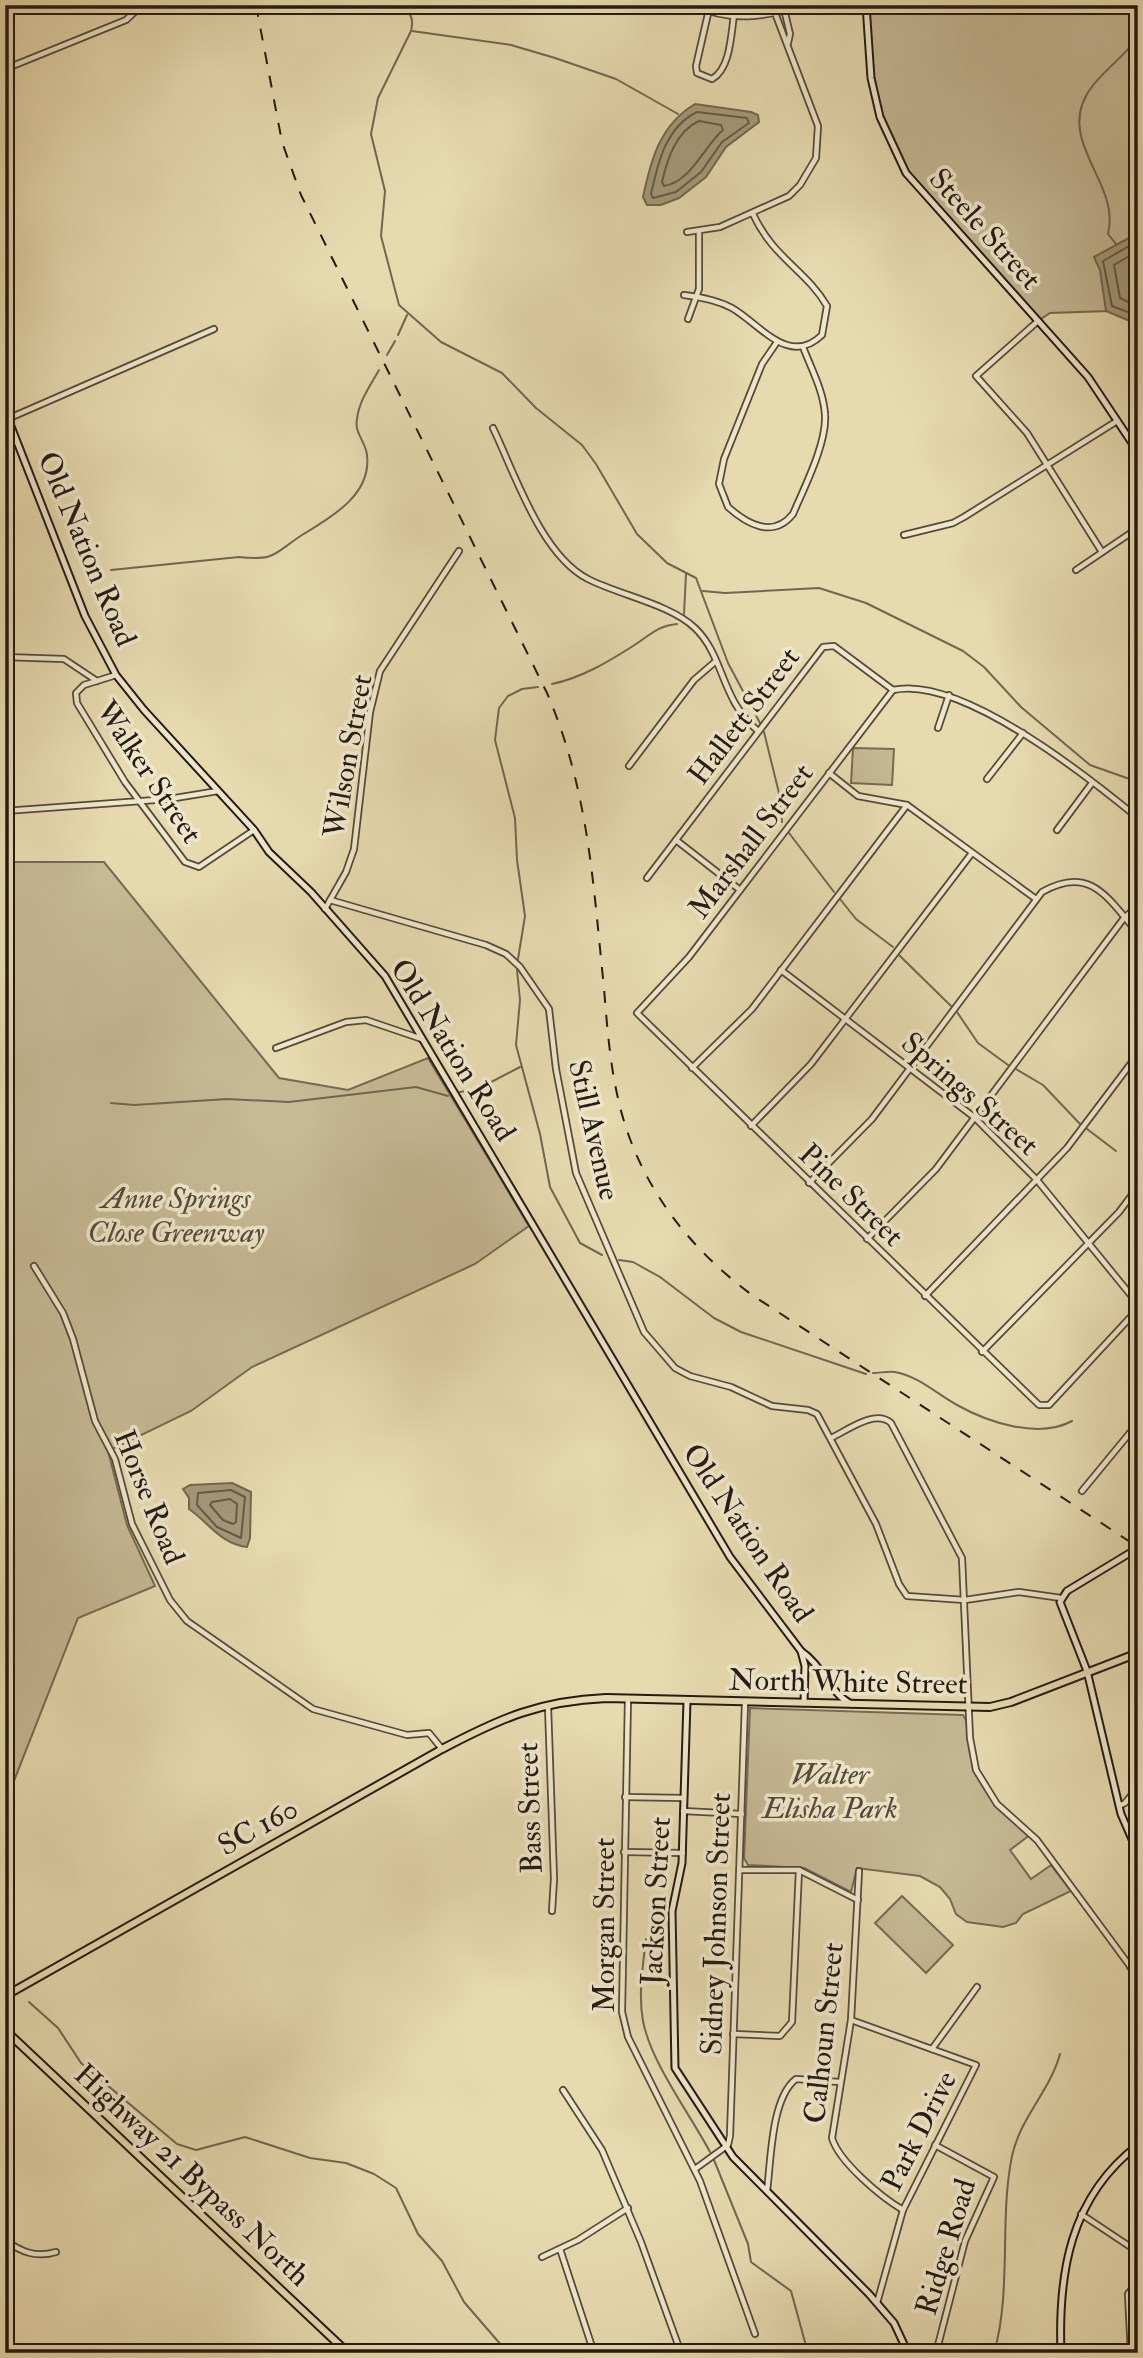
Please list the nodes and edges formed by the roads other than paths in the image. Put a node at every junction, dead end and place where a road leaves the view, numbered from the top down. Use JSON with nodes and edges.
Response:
{"nodes":[{"id":1,"x":142,"y":5,"type":"edge"},
{"id":2,"x":694,"y":5,"type":"edge"},
{"id":3,"x":710,"y":5,"type":"edge"},
{"id":4,"x":717,"y":5,"type":"edge"},
{"id":5,"x":764,"y":5,"type":"edge"},
{"id":6,"x":772,"y":5,"type":"edge"},
{"id":7,"x":783,"y":5,"type":"edge"},
{"id":8,"x":803,"y":5,"type":"edge"},
{"id":9,"x":866,"y":5,"type":"edge"},
{"id":10,"x":735,"y":8,"type":"junction"},
{"id":11,"x":708,"y":12,"type":"junction"},
{"id":12,"x":785,"y":12,"type":"junction"},
{"id":13,"x":774,"y":15,"type":"junction"},
{"id":14,"x":733,"y":17,"type":"junction"},
{"id":15,"x":788,"y":43,"type":"junction"},
{"id":16,"x":5,"y":69,"type":"edge"},
{"id":17,"x":753,"y":214,"type":"junction"},
{"id":18,"x":687,"y":232,"type":"dead end"},
{"id":19,"x":699,"y":232,"type":"junction"},
{"id":20,"x":684,"y":295,"type":"dead end"},
{"id":21,"x":697,"y":297,"type":"junction"},
{"id":22,"x":688,"y":319,"type":"dead end"},
{"id":23,"x":1038,"y":321,"type":"junction"},
{"id":24,"x":214,"y":329,"type":"dead end"},
{"id":25,"x":777,"y":341,"type":"junction"},
{"id":26,"x":803,"y":347,"type":"junction"},
{"id":27,"x":5,"y":411,"type":"edge"},
{"id":28,"x":7,"y":419,"type":"edge"},
{"id":29,"x":1118,"y":421,"type":"junction"},
{"id":30,"x":493,"y":428,"type":"dead end"},
{"id":31,"x":1138,"y":452,"type":"edge"},
{"id":32,"x":1047,"y":465,"type":"junction"},
{"id":33,"x":1138,"y":528,"type":"edge"},
{"id":34,"x":904,"y":535,"type":"dead end"},
{"id":35,"x":458,"y":551,"type":"dead end"},
{"id":36,"x":1102,"y":552,"type":"junction"},
{"id":37,"x":1076,"y":570,"type":"dead end"},
{"id":38,"x":5,"y":657,"type":"edge"},
{"id":39,"x":716,"y":661,"type":"junction"},
{"id":40,"x":116,"y":675,"type":"junction"},
{"id":41,"x":98,"y":681,"type":"junction"},
{"id":42,"x":893,"y":690,"type":"junction"},
{"id":43,"x":949,"y":695,"type":"junction"},
{"id":44,"x":938,"y":728,"type":"dead end"},
{"id":45,"x":758,"y":731,"type":"junction"},
{"id":46,"x":1023,"y":733,"type":"junction"},
{"id":47,"x":629,"y":766,"type":"dead end"},
{"id":48,"x":828,"y":773,"type":"junction"},
{"id":49,"x":987,"y":779,"type":"dead end"},
{"id":50,"x":1092,"y":783,"type":"junction"},
{"id":51,"x":218,"y":791,"type":"junction"},
{"id":52,"x":139,"y":801,"type":"junction"},
{"id":53,"x":907,"y":804,"type":"junction"},
{"id":54,"x":5,"y":811,"type":"edge"},
{"id":55,"x":1138,"y":818,"type":"edge"},
{"id":56,"x":254,"y":830,"type":"junction"},
{"id":57,"x":1057,"y":830,"type":"dead end"},
{"id":58,"x":676,"y":840,"type":"junction"},
{"id":59,"x":972,"y":853,"type":"junction"},
{"id":60,"x":647,"y":878,"type":"dead end"},
{"id":61,"x":740,"y":890,"type":"junction"},
{"id":62,"x":1036,"y":899,"type":"junction"},
{"id":63,"x":330,"y":900,"type":"junction"},
{"id":64,"x":1138,"y":906,"type":"edge"},
{"id":65,"x":325,"y":910,"type":"junction"},
{"id":66,"x":1125,"y":918,"type":"junction"},
{"id":67,"x":1138,"y":933,"type":"edge"},
{"id":68,"x":781,"y":970,"type":"junction"},
{"id":69,"x":637,"y":1013,"type":"joint"},
{"id":70,"x":845,"y":1019,"type":"junction"},
{"id":71,"x":423,"y":1039,"type":"junction"},
{"id":72,"x":276,"y":1048,"type":"dead end"},
{"id":73,"x":1138,"y":1054,"type":"edge"},
{"id":74,"x":910,"y":1067,"type":"junction"},
{"id":75,"x":692,"y":1068,"type":"junction"},
{"id":76,"x":974,"y":1117,"type":"junction"},
{"id":77,"x":751,"y":1126,"type":"junction"},
{"id":78,"x":1037,"y":1180,"type":"junction"},
{"id":79,"x":809,"y":1183,"type":"junction"},
{"id":80,"x":1138,"y":1187,"type":"edge"},
{"id":81,"x":867,"y":1239,"type":"junction"},
{"id":82,"x":1089,"y":1242,"type":"junction"},
{"id":83,"x":34,"y":1266,"type":"dead end"},
{"id":84,"x":925,"y":1296,"type":"junction"},
{"id":85,"x":1138,"y":1306,"type":"edge"},
{"id":86,"x":982,"y":1352,"type":"junction"},
{"id":87,"x":1138,"y":1423,"type":"edge"},
{"id":88,"x":1129,"y":1434,"type":"junction"},
{"id":89,"x":831,"y":1438,"type":"junction"},
{"id":90,"x":1138,"y":1451,"type":"edge"},
{"id":91,"x":1082,"y":1491,"type":"dead end"},
{"id":92,"x":1138,"y":1548,"type":"edge"},
{"id":93,"x":1061,"y":1598,"type":"junction"},
{"id":94,"x":965,"y":1600,"type":"junction"},
{"id":95,"x":801,"y":1651,"type":"junction"},
{"id":96,"x":1138,"y":1653,"type":"edge"},
{"id":97,"x":1087,"y":1671,"type":"junction"},
{"id":98,"x":628,"y":1698,"type":"junction"},
{"id":99,"x":687,"y":1701,"type":"junction"},
{"id":100,"x":548,"y":1703,"type":"junction"},
{"id":101,"x":745,"y":1703,"type":"junction"},
{"id":102,"x":804,"y":1703,"type":"junction"},
{"id":103,"x":852,"y":1704,"type":"junction"},
{"id":104,"x":537,"y":1707,"type":"joint"},
{"id":105,"x":970,"y":1708,"type":"junction"},
{"id":106,"x":442,"y":1749,"type":"junction"},
{"id":107,"x":1138,"y":1787,"type":"edge"},
{"id":108,"x":625,"y":1797,"type":"junction"},
{"id":109,"x":684,"y":1798,"type":"junction"},
{"id":110,"x":1119,"y":1806,"type":"junction"},
{"id":111,"x":683,"y":1811,"type":"junction"},
{"id":112,"x":742,"y":1814,"type":"junction"},
{"id":113,"x":624,"y":1852,"type":"junction"},
{"id":114,"x":682,"y":1853,"type":"junction"},
{"id":115,"x":1138,"y":1853,"type":"edge"},
{"id":116,"x":741,"y":1870,"type":"junction"},
{"id":117,"x":799,"y":1870,"type":"junction"},
{"id":118,"x":859,"y":1871,"type":"dead end"},
{"id":119,"x":858,"y":1900,"type":"junction"},
{"id":120,"x":552,"y":1911,"type":"dead end"},
{"id":121,"x":1138,"y":1961,"type":"edge"},
{"id":122,"x":1130,"y":1966,"type":"junction"},
{"id":123,"x":1138,"y":1977,"type":"edge"},
{"id":124,"x":977,"y":1987,"type":"dead end"},
{"id":125,"x":5,"y":1996,"type":"edge"},
{"id":126,"x":851,"y":2020,"type":"junction"},
{"id":127,"x":5,"y":2030,"type":"edge"},
{"id":128,"x":733,"y":2034,"type":"junction"},
{"id":129,"x":932,"y":2049,"type":"junction"},
{"id":130,"x":840,"y":2082,"type":"junction"},
{"id":131,"x":563,"y":2090,"type":"dead end"},
{"id":132,"x":935,"y":2145,"type":"junction"},
{"id":133,"x":1138,"y":2145,"type":"edge"},
{"id":134,"x":727,"y":2146,"type":"junction"},
{"id":135,"x":695,"y":2169,"type":"junction"},
{"id":136,"x":767,"y":2193,"type":"junction"},
{"id":137,"x":628,"y":2208,"type":"junction"},
{"id":138,"x":903,"y":2210,"type":"junction"},
{"id":139,"x":1081,"y":2214,"type":"junction"},
{"id":140,"x":5,"y":2239,"type":"edge"},
{"id":141,"x":560,"y":2249,"type":"junction"},
{"id":142,"x":56,"y":2252,"type":"dead end"},
{"id":143,"x":1138,"y":2252,"type":"edge"},
{"id":144,"x":542,"y":2257,"type":"dead end"},
{"id":145,"x":1138,"y":2281,"type":"edge"},
{"id":146,"x":1129,"y":2301,"type":"junction"},
{"id":147,"x":877,"y":2303,"type":"junction"},
{"id":148,"x":1138,"y":2303,"type":"edge"},
{"id":149,"x":755,"y":2334,"type":"dead end"},
{"id":150,"x":348,"y":2353,"type":"edge"},
{"id":151,"x":594,"y":2353,"type":"edge"},
{"id":152,"x":681,"y":2353,"type":"edge"},
{"id":153,"x":908,"y":2353,"type":"edge"},
{"id":154,"x":936,"y":2353,"type":"edge"},
{"id":155,"x":1061,"y":2353,"type":"edge"},
{"id":156,"x":1131,"y":2353,"type":"edge"}],
"edges":[{"from":1,"to":16,"type":"street"},
{"from":2,"to":11,"type":"street"},
{"from":3,"to":11,"type":"street"},
{"from":4,"to":10,"type":"street"},
{"from":5,"to":10,"type":"street"},
{"from":6,"to":13,"type":"street"},
{"from":7,"to":12,"type":"street"},
{"from":8,"to":12,"type":"street"},
{"from":9,"to":23,"type":"main road","name":"Steele Street"},
{"from":10,"to":14,"type":"street"},
{"from":11,"to":14,"type":"street"},
{"from":11,"to":14,"type":"street"},
{"from":12,"to":13,"type":"street"},
{"from":12,"to":15,"type":"street"},
{"from":13,"to":14,"type":"street"},
{"from":13,"to":15,"type":"street"},
{"from":15,"to":17,"type":"street"},
{"from":17,"to":19,"type":"street"},
{"from":17,"to":26,"type":"street"},
{"from":18,"to":19,"type":"street"},
{"from":19,"to":21,"type":"street"},
{"from":20,"to":21,"type":"street"},
{"from":21,"to":22,"type":"street"},
{"from":21,"to":25,"type":"street"},
{"from":23,"to":29,"type":"main road","name":"Steele Street"},
{"from":23,"to":32,"type":"street"},
{"from":24,"to":28,"type":"street"},
{"from":25,"to":26,"type":"street"},
{"from":25,"to":26,"type":"street"},
{"from":27,"to":28,"type":"main road","name":"Old Nation Road"},
{"from":28,"to":40,"type":"main road","name":"Old Nation Road"},
{"from":29,"to":31,"type":"main road","name":"Steele Street"},
{"from":29,"to":32,"type":"street"},
{"from":30,"to":39,"type":"street"},
{"from":32,"to":34,"type":"street"},
{"from":32,"to":36,"type":"street"},
{"from":33,"to":36,"type":"street"},
{"from":35,"to":63,"type":"street","name":"Wilson Street"},
{"from":36,"to":37,"type":"street"},
{"from":38,"to":41,"type":"street","name":"Walker Street"},
{"from":39,"to":45,"type":"street"},
{"from":39,"to":47,"type":"street"},
{"from":40,"to":41,"type":"street","name":"Walker Street"},
{"from":40,"to":51,"type":"main road","name":"Old Nation Road"},
{"from":41,"to":52,"type":"street","name":"Walker Street"},
{"from":42,"to":43,"type":"street"},
{"from":42,"to":45,"type":"street","name":"Hallett Street"},
{"from":42,"to":48,"type":"street","name":"Marshall Street"},
{"from":43,"to":44,"type":"street"},
{"from":43,"to":46,"type":"street"},
{"from":45,"to":58,"type":"street","name":"Hallett Street"},
{"from":46,"to":49,"type":"street"},
{"from":46,"to":50,"type":"street"},
{"from":48,"to":53,"type":"street"},
{"from":48,"to":61,"type":"street","name":"Marshall Street"},
{"from":50,"to":55,"type":"street"},
{"from":50,"to":57,"type":"street"},
{"from":51,"to":52,"type":"street"},
{"from":51,"to":56,"type":"main road","name":"Old Nation Road"},
{"from":52,"to":54,"type":"street"},
{"from":52,"to":56,"type":"street","name":"Walker Street"},
{"from":53,"to":59,"type":"street"},
{"from":53,"to":68,"type":"street"},
{"from":56,"to":65,"type":"main road","name":"Old Nation Road"},
{"from":58,"to":60,"type":"street","name":"Hallett Street"},
{"from":58,"to":61,"type":"street"},
{"from":59,"to":62,"type":"street"},
{"from":59,"to":70,"type":"street"},
{"from":61,"to":69,"type":"street","name":"Marshall Street"},
{"from":62,"to":66,"type":"street"},
{"from":62,"to":74,"type":"street"},
{"from":63,"to":65,"type":"street"},
{"from":63,"to":89,"type":"street","name":"Still Avenue"},
{"from":64,"to":66,"type":"street"},
{"from":65,"to":71,"type":"main road","name":"Old Nation Road"},
{"from":66,"to":67,"type":"street"},
{"from":66,"to":76,"type":"street"},
{"from":68,"to":70,"type":"street","name":"Springs Street"},
{"from":68,"to":75,"type":"street"},
{"from":69,"to":75,"type":"street","name":"Pine Street"},
{"from":70,"to":74,"type":"street","name":"Springs Street"},
{"from":70,"to":77,"type":"street"},
{"from":71,"to":72,"type":"street"},
{"from":71,"to":95,"type":"main road","name":"Old Nation Road"},
{"from":73,"to":78,"type":"street"},
{"from":74,"to":76,"type":"street","name":"Springs Street"},
{"from":74,"to":79,"type":"street"},
{"from":75,"to":77,"type":"street","name":"Pine Street"},
{"from":76,"to":78,"type":"street","name":"Springs Street"},
{"from":76,"to":81,"type":"street"},
{"from":77,"to":79,"type":"street","name":"Pine Street"},
{"from":78,"to":82,"type":"street","name":"Springs Street"},
{"from":78,"to":84,"type":"street"},
{"from":79,"to":81,"type":"street","name":"Pine Street"},
{"from":80,"to":82,"type":"street"},
{"from":81,"to":84,"type":"street","name":"Pine Street"},
{"from":82,"to":85,"type":"street","name":"Springs Street"},
{"from":82,"to":86,"type":"street"},
{"from":83,"to":106,"type":"street","name":"Horse Road"},
{"from":84,"to":86,"type":"street","name":"Pine Street"},
{"from":85,"to":86,"type":"street","name":"Pine Street"},
{"from":87,"to":88,"type":"street"},
{"from":88,"to":90,"type":"street"},
{"from":88,"to":91,"type":"street"},
{"from":89,"to":94,"type":"street","name":"Still Avenue"},
{"from":89,"to":94,"type":"street"},
{"from":92,"to":93,"type":"main road"},
{"from":93,"to":94,"type":"street"},
{"from":93,"to":97,"type":"main road"},
{"from":94,"to":105,"type":"street"},
{"from":95,"to":102,"type":"main road","name":"Old Nation Road"},
{"from":95,"to":103,"type":"main road"},
{"from":96,"to":97,"type":"main road","name":"North White Street"},
{"from":97,"to":105,"type":"main road","name":"North White Street"},
{"from":97,"to":110,"type":"main road"},
{"from":98,"to":99,"type":"main road","name":"North White Street"},
{"from":98,"to":100,"type":"main road","name":"North White Street"},
{"from":98,"to":108,"type":"street","name":"Morgan Street"},
{"from":99,"to":101,"type":"main road","name":"North White Street"},
{"from":99,"to":109,"type":"main road","name":"Jackson Street"},
{"from":100,"to":104,"type":"main road","name":"North White Street"},
{"from":100,"to":120,"type":"street","name":"Bass Street"},
{"from":101,"to":102,"type":"main road","name":"North White Street"},
{"from":101,"to":112,"type":"street","name":"Sidney Johnson Street"},
{"from":102,"to":103,"type":"main road","name":"North White Street"},
{"from":103,"to":105,"type":"main road","name":"North White Street"},
{"from":104,"to":106,"type":"main road","name":"SC 160","number":"SC 160"},
{"from":105,"to":122,"type":"street"},
{"from":106,"to":125,"type":"main road","name":"SC 160","number":"SC 160"},
{"from":107,"to":110,"type":"street"},
{"from":108,"to":109,"type":"street"},
{"from":108,"to":113,"type":"street","name":"Morgan Street"},
{"from":109,"to":111,"type":"main road","name":"Jackson Street"},
{"from":110,"to":115,"type":"main road"},
{"from":111,"to":112,"type":"street"},
{"from":111,"to":114,"type":"main road","name":"Jackson Street"},
{"from":112,"to":116,"type":"street","name":"Sidney Johnson Street"},
{"from":113,"to":114,"type":"street"},
{"from":113,"to":135,"type":"street","name":"Morgan Street"},
{"from":114,"to":134,"type":"main road","name":"Jackson Street"},
{"from":116,"to":117,"type":"street"},
{"from":116,"to":128,"type":"street","name":"Sidney Johnson Street"},
{"from":117,"to":119,"type":"street"},
{"from":117,"to":128,"type":"street"},
{"from":118,"to":119,"type":"street","name":"Calhoun Street"},
{"from":119,"to":126,"type":"street","name":"Calhoun Street"},
{"from":121,"to":122,"type":"street"},
{"from":122,"to":123,"type":"street"},
{"from":124,"to":129,"type":"street"},
{"from":126,"to":129,"type":"street","name":"Park Drive"},
{"from":126,"to":130,"type":"street","name":"Calhoun Street"},
{"from":127,"to":150,"type":"main road","name":"Highway 21 Bypass North"},
{"from":128,"to":134,"type":"street","name":"Sidney Johnson Street"},
{"from":129,"to":132,"type":"street","name":"Park Drive"},
{"from":130,"to":136,"type":"street"},
{"from":130,"to":138,"type":"street","name":"Calhoun Street"},
{"from":131,"to":137,"type":"street"},
{"from":132,"to":138,"type":"street","name":"Park Drive"},
{"from":132,"to":154,"type":"street","name":"Ridge Road"},
{"from":133,"to":139,"type":"main road"},
{"from":134,"to":135,"type":"street"},
{"from":134,"to":136,"type":"main road","name":"Jackson Street"},
{"from":135,"to":149,"type":"street","name":"Morgan Street"},
{"from":136,"to":147,"type":"main road","name":"Jackson Street"},
{"from":137,"to":141,"type":"street"},
{"from":137,"to":152,"type":"street"},
{"from":138,"to":147,"type":"street","name":"Park Drive"},
{"from":139,"to":143,"type":"street"},
{"from":139,"to":155,"type":"main road"},
{"from":140,"to":142,"type":"street"},
{"from":141,"to":144,"type":"street"},
{"from":141,"to":151,"type":"street"},
{"from":145,"to":146,"type":"street"},
{"from":146,"to":148,"type":"street"},
{"from":146,"to":156,"type":"street"},
{"from":147,"to":153,"type":"main road","name":"Jackson Street"}]}
